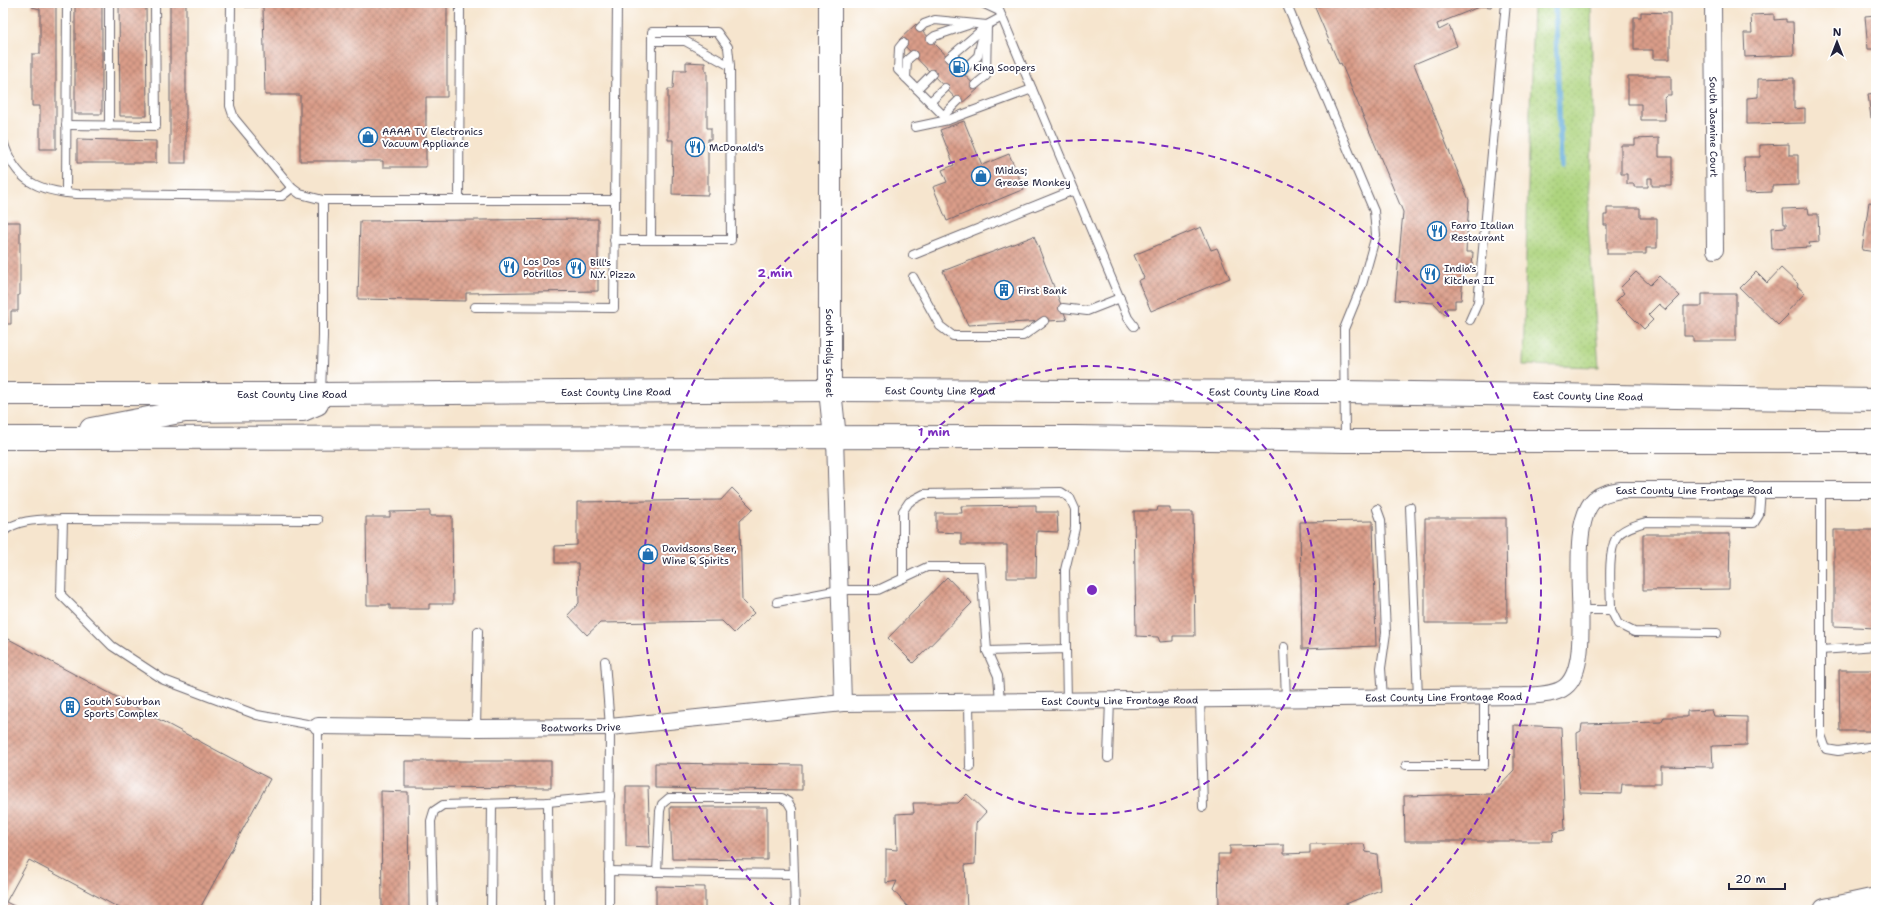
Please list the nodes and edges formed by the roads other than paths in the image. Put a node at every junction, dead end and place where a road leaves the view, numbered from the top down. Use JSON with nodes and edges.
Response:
{"nodes":[{"id":1,"x":67,"y":3,"type":"edge"},
{"id":2,"x":109,"y":3,"type":"edge"},
{"id":3,"x":156,"y":3,"type":"edge"},
{"id":4,"x":231,"y":3,"type":"edge"},
{"id":5,"x":460,"y":3,"type":"edge"},
{"id":6,"x":617,"y":3,"type":"edge"},
{"id":7,"x":830,"y":3,"type":"edge"},
{"id":8,"x":982,"y":3,"type":"edge"},
{"id":9,"x":1286,"y":3,"type":"edge"},
{"id":10,"x":1506,"y":3,"type":"edge"},
{"id":11,"x":1713,"y":3,"type":"edge"},
{"id":12,"x":999,"y":10,"type":"edge"},
{"id":13,"x":971,"y":24,"type":"junction"},
{"id":14,"x":986,"y":27,"type":"junction"},
{"id":15,"x":920,"y":28,"type":"dead end"},
{"id":16,"x":931,"y":39,"type":"dead end"},
{"id":17,"x":652,"y":41,"type":"junction"},
{"id":18,"x":903,"y":43,"type":"dead end"},
{"id":19,"x":914,"y":55,"type":"dead end"},
{"id":20,"x":949,"y":58,"type":"dead end"},
{"id":21,"x":730,"y":66,"type":"junction"},
{"id":22,"x":962,"y":72,"type":"dead end"},
{"id":23,"x":932,"y":74,"type":"dead end"},
{"id":24,"x":906,"y":78,"type":"junction"},
{"id":25,"x":975,"y":85,"type":"dead end"},
{"id":26,"x":945,"y":88,"type":"dead end"},
{"id":27,"x":917,"y":89,"type":"junction"},
{"id":28,"x":1032,"y":89,"type":"junction"},
{"id":29,"x":958,"y":101,"type":"dead end"},
{"id":30,"x":930,"y":102,"type":"junction"},
{"id":31,"x":946,"y":118,"type":"junction"},
{"id":32,"x":66,"y":125,"type":"junction"},
{"id":33,"x":109,"y":126,"type":"junction"},
{"id":34,"x":915,"y":127,"type":"dead end"},
{"id":35,"x":3,"y":141,"type":"edge"},
{"id":36,"x":292,"y":188,"type":"junction"},
{"id":37,"x":1074,"y":190,"type":"junction"},
{"id":38,"x":66,"y":193,"type":"junction"},
{"id":39,"x":323,"y":200,"type":"junction"},
{"id":40,"x":459,"y":200,"type":"junction"},
{"id":41,"x":615,"y":200,"type":"junction"},
{"id":42,"x":614,"y":240,"type":"junction"},
{"id":43,"x":651,"y":240,"type":"junction"},
{"id":44,"x":1715,"y":250,"type":"dead end"},
{"id":45,"x":913,"y":256,"type":"dead end"},
{"id":46,"x":913,"y":277,"type":"dead end"},
{"id":47,"x":1120,"y":298,"type":"junction"},
{"id":48,"x":475,"y":307,"type":"dead end"},
{"id":49,"x":1063,"y":308,"type":"dead end"},
{"id":50,"x":1470,"y":320,"type":"dead end"},
{"id":51,"x":1044,"y":321,"type":"dead end"},
{"id":52,"x":1134,"y":326,"type":"dead end"},
{"id":53,"x":830,"y":390,"type":"junction"},
{"id":54,"x":1345,"y":392,"type":"junction"},
{"id":55,"x":3,"y":394,"type":"edge"},
{"id":56,"x":321,"y":394,"type":"junction"},
{"id":57,"x":1876,"y":400,"type":"edge"},
{"id":58,"x":3,"y":438,"type":"edge"},
{"id":59,"x":42,"y":438,"type":"junction"},
{"id":60,"x":835,"y":438,"type":"junction"},
{"id":61,"x":1345,"y":441,"type":"junction"},
{"id":62,"x":1876,"y":441,"type":"edge"},
{"id":63,"x":1760,"y":490,"type":"junction"},
{"id":64,"x":1821,"y":490,"type":"junction"},
{"id":65,"x":1876,"y":490,"type":"edge"},
{"id":66,"x":1410,"y":507,"type":"dead end"},
{"id":67,"x":1377,"y":509,"type":"dead end"},
{"id":68,"x":63,"y":519,"type":"junction"},
{"id":69,"x":318,"y":520,"type":"dead end"},
{"id":70,"x":3,"y":532,"type":"edge"},
{"id":71,"x":903,"y":578,"type":"junction"},
{"id":72,"x":839,"y":590,"type":"junction"},
{"id":73,"x":777,"y":602,"type":"dead end"},
{"id":74,"x":1580,"y":610,"type":"junction"},
{"id":75,"x":1611,"y":610,"type":"junction"},
{"id":76,"x":478,"y":631,"type":"dead end"},
{"id":77,"x":1717,"y":633,"type":"dead end"},
{"id":78,"x":1876,"y":646,"type":"edge"},
{"id":79,"x":1284,"y":647,"type":"dead end"},
{"id":80,"x":1066,"y":649,"type":"junction"},
{"id":81,"x":1821,"y":650,"type":"junction"},
{"id":82,"x":987,"y":651,"type":"junction"},
{"id":83,"x":605,"y":660,"type":"dead end"},
{"id":84,"x":1418,"y":697,"type":"junction"},
{"id":85,"x":1484,"y":697,"type":"junction"},
{"id":86,"x":1383,"y":698,"type":"junction"},
{"id":87,"x":1286,"y":699,"type":"junction"},
{"id":88,"x":1110,"y":700,"type":"junction"},
{"id":89,"x":1200,"y":700,"type":"junction"},
{"id":90,"x":1000,"y":701,"type":"junction"},
{"id":91,"x":1068,"y":701,"type":"junction"},
{"id":92,"x":969,"y":702,"type":"junction"},
{"id":93,"x":843,"y":704,"type":"junction"},
{"id":94,"x":318,"y":726,"type":"junction"},
{"id":95,"x":610,"y":727,"type":"junction"},
{"id":96,"x":476,"y":728,"type":"junction"},
{"id":97,"x":1876,"y":746,"type":"edge"},
{"id":98,"x":1108,"y":758,"type":"dead end"},
{"id":99,"x":1406,"y":765,"type":"dead end"},
{"id":100,"x":970,"y":767,"type":"dead end"},
{"id":101,"x":610,"y":796,"type":"junction"},
{"id":102,"x":548,"y":802,"type":"junction"},
{"id":103,"x":492,"y":804,"type":"junction"},
{"id":104,"x":1203,"y":808,"type":"dead end"},
{"id":105,"x":609,"y":871,"type":"junction"},
{"id":106,"x":657,"y":872,"type":"junction"},
{"id":107,"x":794,"y":874,"type":"junction"},
{"id":108,"x":1876,"y":899,"type":"edge"},
{"id":109,"x":317,"y":910,"type":"edge"},
{"id":110,"x":433,"y":910,"type":"edge"},
{"id":111,"x":491,"y":910,"type":"edge"},
{"id":112,"x":548,"y":910,"type":"edge"},
{"id":113,"x":609,"y":910,"type":"edge"},
{"id":114,"x":795,"y":910,"type":"edge"},
{"id":115,"x":1825,"y":910,"type":"edge"}],
"edges":[{"from":1,"to":32,"type":"lane"},
{"from":2,"to":33,"type":"lane"},
{"from":3,"to":33,"type":"lane"},
{"from":4,"to":36,"type":"lane"},
{"from":5,"to":40,"type":"lane"},
{"from":6,"to":41,"type":"lane"},
{"from":7,"to":53,"type":"main road","name":"South Holly Street"},
{"from":8,"to":12,"type":"lane"},
{"from":9,"to":54,"type":"lane"},
{"from":10,"to":50,"type":"lane"},
{"from":11,"to":44,"type":"street","name":"South Jasmine Court"},
{"from":12,"to":14,"type":"lane"},
{"from":12,"to":28,"type":"lane"},
{"from":13,"to":14,"type":"lane"},
{"from":13,"to":15,"type":"lane"},
{"from":13,"to":16,"type":"lane"},
{"from":14,"to":20,"type":"lane"},
{"from":14,"to":22,"type":"lane"},
{"from":14,"to":25,"type":"lane"},
{"from":17,"to":21,"type":"lane"},
{"from":17,"to":21,"type":"lane"},
{"from":17,"to":43,"type":"lane"},
{"from":18,"to":24,"type":"lane"},
{"from":19,"to":24,"type":"lane"},
{"from":21,"to":43,"type":"lane"},
{"from":23,"to":27,"type":"lane"},
{"from":24,"to":27,"type":"lane"},
{"from":26,"to":30,"type":"lane"},
{"from":27,"to":30,"type":"lane"},
{"from":28,"to":31,"type":"lane"},
{"from":28,"to":37,"type":"lane"},
{"from":29,"to":31,"type":"lane"},
{"from":30,"to":31,"type":"lane"},
{"from":31,"to":34,"type":"lane"},
{"from":32,"to":33,"type":"lane"},
{"from":32,"to":38,"type":"lane"},
{"from":35,"to":38,"type":"lane"},
{"from":36,"to":38,"type":"lane"},
{"from":36,"to":39,"type":"lane"},
{"from":37,"to":45,"type":"lane"},
{"from":37,"to":47,"type":"lane"},
{"from":39,"to":40,"type":"lane"},
{"from":39,"to":56,"type":"lane"},
{"from":40,"to":41,"type":"lane"},
{"from":41,"to":42,"type":"lane"},
{"from":42,"to":43,"type":"lane"},
{"from":42,"to":48,"type":"lane"},
{"from":46,"to":51,"type":"lane"},
{"from":47,"to":49,"type":"lane"},
{"from":47,"to":52,"type":"lane"},
{"from":53,"to":54,"type":"main road","name":"East County Line Road"},
{"from":53,"to":56,"type":"main road","name":"East County Line Road"},
{"from":53,"to":60,"type":"main road","name":"South Holly Street"},
{"from":54,"to":57,"type":"main road","name":"East County Line Road"},
{"from":54,"to":61,"type":"lane"},
{"from":55,"to":56,"type":"main road","name":"East County Line Road"},
{"from":56,"to":59,"type":"main road"},
{"from":58,"to":59,"type":"main road"},
{"from":59,"to":60,"type":"main road"},
{"from":60,"to":61,"type":"main road"},
{"from":60,"to":72,"type":"street","name":"South Holly Street"},
{"from":61,"to":62,"type":"main road"},
{"from":63,"to":64,"type":"street","name":"East County Line Frontage Road"},
{"from":63,"to":74,"type":"street","name":"East County Line Frontage Road"},
{"from":63,"to":75,"type":"lane"},
{"from":64,"to":65,"type":"street","name":"East County Line Frontage Road"},
{"from":64,"to":81,"type":"lane"},
{"from":66,"to":84,"type":"lane"},
{"from":67,"to":86,"type":"lane"},
{"from":68,"to":69,"type":"lane"},
{"from":68,"to":70,"type":"lane"},
{"from":68,"to":94,"type":"lane"},
{"from":71,"to":72,"type":"lane"},
{"from":71,"to":80,"type":"lane"},
{"from":71,"to":82,"type":"lane"},
{"from":72,"to":73,"type":"lane"},
{"from":72,"to":93,"type":"street","name":"South Holly Street"},
{"from":74,"to":75,"type":"lane"},
{"from":74,"to":85,"type":"street","name":"East County Line Frontage Road"},
{"from":75,"to":77,"type":"lane"},
{"from":76,"to":96,"type":"lane"},
{"from":78,"to":81,"type":"lane"},
{"from":79,"to":87,"type":"lane"},
{"from":80,"to":82,"type":"lane"},
{"from":80,"to":91,"type":"lane"},
{"from":81,"to":97,"type":"lane"},
{"from":82,"to":90,"type":"lane"},
{"from":83,"to":95,"type":"lane"},
{"from":84,"to":85,"type":"street","name":"East County Line Frontage Road"},
{"from":84,"to":86,"type":"street","name":"East County Line Frontage Road"},
{"from":85,"to":99,"type":"lane"},
{"from":86,"to":87,"type":"street","name":"East County Line Frontage Road"},
{"from":87,"to":89,"type":"street","name":"East County Line Frontage Road"},
{"from":88,"to":89,"type":"street","name":"East County Line Frontage Road"},
{"from":88,"to":91,"type":"street","name":"East County Line Frontage Road"},
{"from":88,"to":98,"type":"lane"},
{"from":89,"to":104,"type":"lane"},
{"from":90,"to":91,"type":"street","name":"East County Line Frontage Road"},
{"from":90,"to":92,"type":"street","name":"East County Line Frontage Road"},
{"from":92,"to":93,"type":"street","name":"East County Line Frontage Road"},
{"from":92,"to":100,"type":"lane"},
{"from":93,"to":95,"type":"street","name":"Boatworks Drive"},
{"from":94,"to":96,"type":"street","name":"Boatworks Drive"},
{"from":94,"to":109,"type":"lane"},
{"from":95,"to":96,"type":"street","name":"Boatworks Drive"},
{"from":95,"to":101,"type":"lane"},
{"from":101,"to":102,"type":"lane"},
{"from":101,"to":105,"type":"lane"},
{"from":102,"to":103,"type":"lane"},
{"from":102,"to":112,"type":"lane"},
{"from":103,"to":110,"type":"lane"},
{"from":103,"to":111,"type":"lane"},
{"from":105,"to":106,"type":"lane"},
{"from":105,"to":113,"type":"lane"},
{"from":106,"to":107,"type":"lane"},
{"from":106,"to":107,"type":"lane"},
{"from":107,"to":114,"type":"lane"},
{"from":108,"to":115,"type":"main road"}]}
